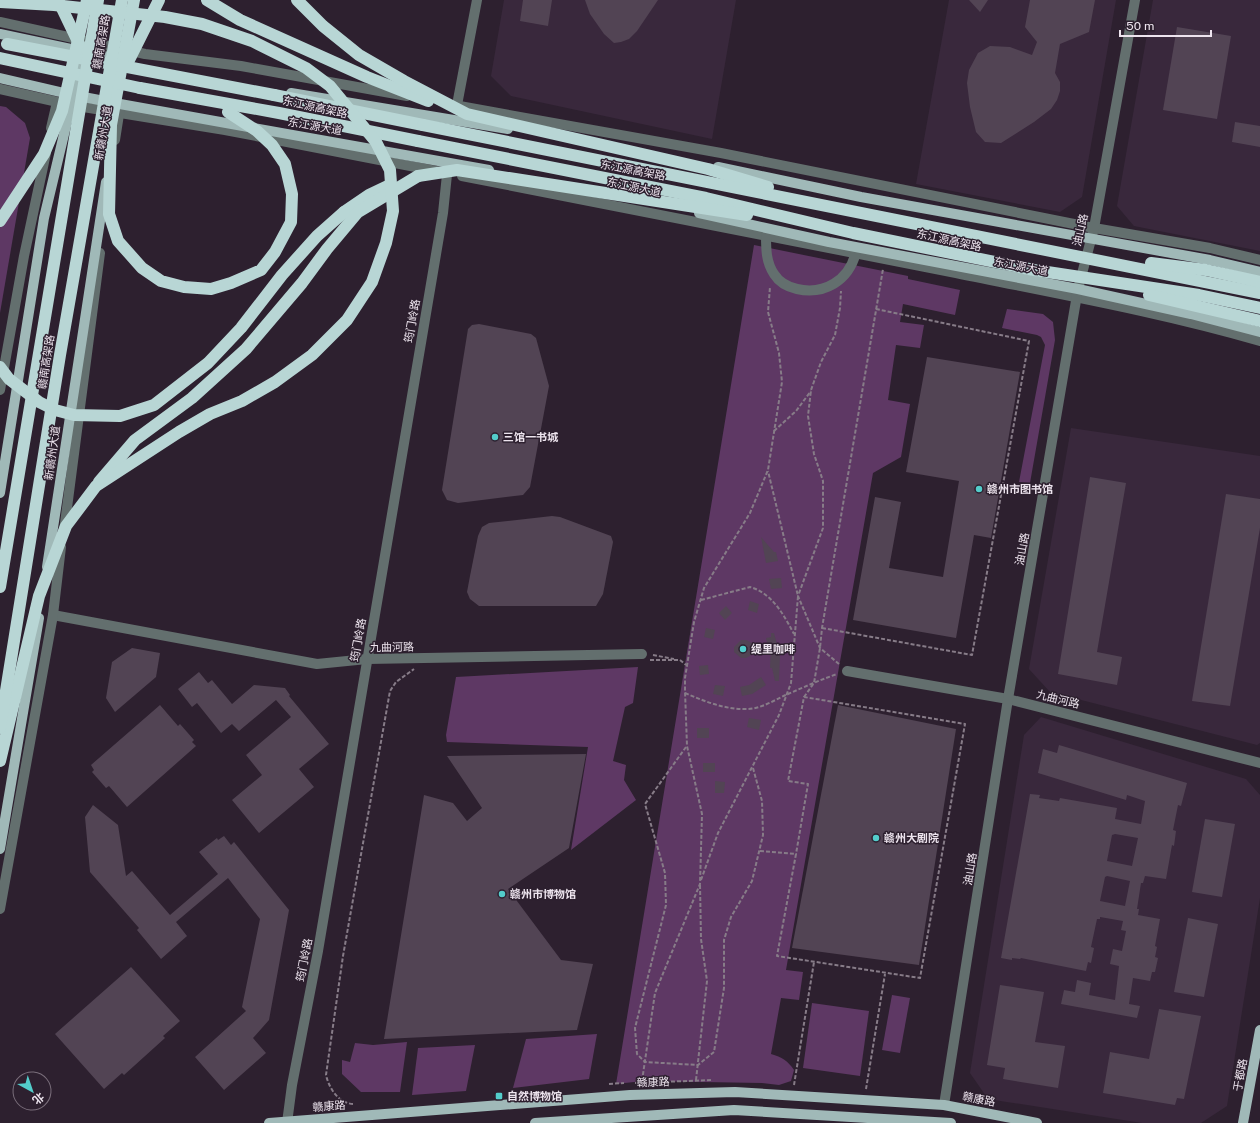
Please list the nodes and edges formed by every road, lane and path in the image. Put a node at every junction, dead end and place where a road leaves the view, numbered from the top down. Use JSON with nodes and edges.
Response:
{"nodes":[{"id":1,"x":58,"y":0,"type":"edge"},
{"id":2,"x":87,"y":0,"type":"edge"},
{"id":3,"x":98,"y":0,"type":"edge"},
{"id":4,"x":122,"y":0,"type":"edge"},
{"id":5,"x":134,"y":0,"type":"edge"},
{"id":6,"x":159,"y":0,"type":"edge"},
{"id":7,"x":165,"y":0,"type":"edge"},
{"id":8,"x":207,"y":0,"type":"edge"},
{"id":9,"x":297,"y":0,"type":"edge"},
{"id":10,"x":477,"y":0,"type":"edge"},
{"id":11,"x":1135,"y":0,"type":"edge"},
{"id":12,"x":0,"y":2,"type":"edge"},
{"id":13,"x":158,"y":13,"type":"joint"},
{"id":14,"x":0,"y":22,"type":"edge"},
{"id":15,"x":0,"y":34,"type":"edge"},
{"id":16,"x":76,"y":40,"type":"junction"},
{"id":17,"x":0,"y":42,"type":"edge"},
{"id":18,"x":82,"y":50,"type":"junction"},
{"id":19,"x":130,"y":57,"type":"junction"},
{"id":20,"x":0,"y":58,"type":"edge"},
{"id":21,"x":0,"y":78,"type":"edge"},
{"id":22,"x":140,"y":88,"type":"junction"},
{"id":23,"x":0,"y":89,"type":"edge"},
{"id":24,"x":72,"y":100,"type":"junction"},
{"id":25,"x":56,"y":102,"type":"junction"},
{"id":26,"x":457,"y":105,"type":"junction"},
{"id":27,"x":120,"y":109,"type":"junction"},
{"id":28,"x":467,"y":114,"type":"junction"},
{"id":29,"x":448,"y":161,"type":"junction"},
{"id":30,"x":448,"y":174,"type":"junction"},
{"id":31,"x":418,"y":176,"type":"junction"},
{"id":32,"x":861,"y":214,"type":"junction"},
{"id":33,"x":0,"y":221,"type":"edge"},
{"id":34,"x":1094,"y":228,"type":"junction"},
{"id":35,"x":853,"y":233,"type":"junction"},
{"id":36,"x":766,"y":235,"type":"junction"},
{"id":37,"x":1090,"y":239,"type":"junction"},
{"id":38,"x":1034,"y":248,"type":"junction"},
{"id":39,"x":856,"y":252,"type":"junction"},
{"id":40,"x":885,"y":258,"type":"junction"},
{"id":41,"x":1260,"y":260,"type":"edge"},
{"id":42,"x":772,"y":270,"type":"junction"},
{"id":43,"x":1034,"y":270,"type":"junction"},
{"id":44,"x":1260,"y":272,"type":"edge"},
{"id":45,"x":841,"y":277,"type":"junction"},
{"id":46,"x":1260,"y":282,"type":"edge"},
{"id":47,"x":1078,"y":293,"type":"junction"},
{"id":48,"x":1260,"y":294,"type":"edge"},
{"id":49,"x":1260,"y":308,"type":"edge"},
{"id":50,"x":876,"y":309,"type":"junction"},
{"id":51,"x":1260,"y":321,"type":"edge"},
{"id":52,"x":1260,"y":332,"type":"edge"},
{"id":53,"x":1260,"y":341,"type":"edge"},
{"id":54,"x":0,"y":367,"type":"edge"},
{"id":55,"x":0,"y":390,"type":"edge"},
{"id":56,"x":811,"y":390,"type":"junction"},
{"id":57,"x":774,"y":431,"type":"junction"},
{"id":58,"x":768,"y":471,"type":"junction"},
{"id":59,"x":96,"y":486,"type":"junction"},
{"id":60,"x":0,"y":493,"type":"edge"},
{"id":61,"x":0,"y":586,"type":"edge"},
{"id":62,"x":798,"y":596,"type":"junction"},
{"id":63,"x":700,"y":600,"type":"junction"},
{"id":64,"x":52,"y":615,"type":"junction"},
{"id":65,"x":822,"y":628,"type":"junction"},
{"id":66,"x":795,"y":635,"type":"junction"},
{"id":67,"x":820,"y":648,"type":"junction"},
{"id":68,"x":645,"y":657,"type":"junction"},
{"id":69,"x":367,"y":659,"type":"junction"},
{"id":70,"x":680,"y":660,"type":"junction"},
{"id":71,"x":686,"y":665,"type":"junction"},
{"id":72,"x":416,"y":668,"type":"dead end"},
{"id":73,"x":847,"y":671,"type":"junction"},
{"id":74,"x":814,"y":683,"type":"junction"},
{"id":75,"x":685,"y":693,"type":"junction"},
{"id":76,"x":787,"y":695,"type":"junction"},
{"id":77,"x":804,"y":697,"type":"junction"},
{"id":78,"x":1008,"y":699,"type":"junction"},
{"id":79,"x":0,"y":728,"type":"edge"},
{"id":80,"x":686,"y":746,"type":"junction"},
{"id":81,"x":0,"y":761,"type":"edge"},
{"id":82,"x":1260,"y":763,"type":"edge"},
{"id":83,"x":753,"y":768,"type":"junction"},
{"id":84,"x":0,"y":849,"type":"edge"},
{"id":85,"x":760,"y":851,"type":"junction"},
{"id":86,"x":796,"y":854,"type":"junction"},
{"id":87,"x":700,"y":884,"type":"junction"},
{"id":88,"x":0,"y":909,"type":"edge"},
{"id":89,"x":814,"y":962,"type":"junction"},
{"id":90,"x":885,"y":974,"type":"junction"},
{"id":91,"x":1260,"y":1030,"type":"edge"},
{"id":92,"x":645,"y":1061,"type":"junction"},
{"id":93,"x":698,"y":1065,"type":"junction"},
{"id":94,"x":642,"y":1080,"type":"dead end"},
{"id":95,"x":696,"y":1080,"type":"dead end"},
{"id":96,"x":630,"y":1083,"type":"dead end"},
{"id":97,"x":603,"y":1085,"type":"dead end"},
{"id":98,"x":792,"y":1096,"type":"junction"},
{"id":99,"x":864,"y":1100,"type":"junction"},
{"id":100,"x":359,"y":1104,"type":"dead end"},
{"id":101,"x":944,"y":1105,"type":"junction"},
{"id":102,"x":287,"y":1122,"type":"edge"},
{"id":103,"x":269,"y":1123,"type":"edge"},
{"id":104,"x":535,"y":1123,"type":"edge"},
{"id":105,"x":951,"y":1123,"type":"edge"},
{"id":106,"x":1037,"y":1123,"type":"edge"},
{"id":107,"x":1243,"y":1123,"type":"edge"}],
"edges":[{"from":1,"to":16,"type":"main road"},
{"from":2,"to":33,"type":"highway","bridge":true},
{"from":3,"to":61,"type":"highway","name":"赣南高架路","bridge":true},
{"from":4,"to":79,"type":"highway","name":"赣南高架路","bridge":true},
{"from":5,"to":22,"type":"highway","bridge":true},
{"from":6,"to":19,"type":"highway"},
{"from":7,"to":13,"type":"main road"},
{"from":8,"to":28,"type":"highway","bridge":true},
{"from":9,"to":28,"type":"highway","bridge":true},
{"from":10,"to":26,"type":"street"},
{"from":11,"to":34,"type":"street","name":"油山路"},
{"from":12,"to":59,"type":"highway","bridge":true},
{"from":13,"to":19,"type":"street"},
{"from":14,"to":16,"type":"street"},
{"from":15,"to":18,"type":"main road"},
{"from":16,"to":18,"type":"main road"},
{"from":16,"to":19,"type":"street"},
{"from":17,"to":32,"type":"highway","name":"东江源高架路","bridge":true},
{"from":18,"to":19,"type":"main road"},
{"from":18,"to":24,"type":"main road"},
{"from":19,"to":26,"type":"street"},
{"from":19,"to":27,"type":"main road","name":"新赣州大道"},
{"from":19,"to":37,"type":"main road"},
{"from":20,"to":22,"type":"highway","name":"东江源高架路","bridge":true},
{"from":21,"to":24,"type":"main road","name":"东江源大道"},
{"from":22,"to":35,"type":"highway","name":"东江源高架路","bridge":true},
{"from":23,"to":25,"type":"street"},
{"from":24,"to":25,"type":"street"},
{"from":24,"to":27,"type":"main road","name":"东江源大道"},
{"from":24,"to":60,"type":"main road"},
{"from":25,"to":55,"type":"street"},
{"from":26,"to":34,"type":"street"},
{"from":27,"to":29,"type":"main road","name":"东江源大道"},
{"from":27,"to":30,"type":"street"},
{"from":27,"to":64,"type":"street"},
{"from":27,"to":84,"type":"main road","name":"新赣州大道"},
{"from":28,"to":32,"type":"highway","bridge":true},
{"from":29,"to":30,"type":"street","name":"筠门岭路"},
{"from":29,"to":47,"type":"main road","name":"东江源大道"},
{"from":30,"to":36,"type":"street"},
{"from":30,"to":69,"type":"street","name":"筠门岭路"},
{"from":31,"to":35,"type":"highway","bridge":true},
{"from":31,"to":54,"type":"highway","bridge":true},
{"from":31,"to":59,"type":"highway","bridge":true},
{"from":32,"to":38,"type":"highway","name":"东江源高架路","bridge":true},
{"from":34,"to":37,"type":"street","name":"油山路"},
{"from":34,"to":41,"type":"street"},
{"from":35,"to":43,"type":"highway","name":"东江源高架路","bridge":true},
{"from":36,"to":39,"type":"street"},
{"from":36,"to":42,"type":"street"},
{"from":37,"to":44,"type":"main road"},
{"from":37,"to":47,"type":"street","name":"油山路"},
{"from":38,"to":46,"type":"highway","bridge":true},
{"from":38,"to":48,"type":"highway","name":"东江源高架路","bridge":true},
{"from":39,"to":40,"type":"street"},
{"from":39,"to":45,"type":"street"},
{"from":40,"to":47,"type":"street"},
{"from":40,"to":50,"type":"path"},
{"from":42,"to":45,"type":"street"},
{"from":42,"to":57,"type":"path"},
{"from":43,"to":49,"type":"highway","name":"东江源高架路","bridge":true},
{"from":43,"to":51,"type":"highway","bridge":true},
{"from":45,"to":56,"type":"path"},
{"from":47,"to":52,"type":"main road","name":"东江源大道"},
{"from":47,"to":53,"type":"street"},
{"from":47,"to":78,"type":"street","name":"油山路"},
{"from":50,"to":65,"type":"path"},
{"from":50,"to":65,"type":"path"},
{"from":56,"to":57,"type":"path"},
{"from":56,"to":62,"type":"path"},
{"from":57,"to":58,"type":"path"},
{"from":58,"to":62,"type":"path"},
{"from":58,"to":63,"type":"path"},
{"from":59,"to":81,"type":"highway","bridge":true},
{"from":62,"to":66,"type":"path"},
{"from":62,"to":67,"type":"path"},
{"from":63,"to":66,"type":"path"},
{"from":63,"to":71,"type":"path"},
{"from":64,"to":69,"type":"street","name":"九曲河路"},
{"from":64,"to":88,"type":"street"},
{"from":65,"to":67,"type":"path"},
{"from":66,"to":76,"type":"path"},
{"from":67,"to":73,"type":"path"},
{"from":67,"to":74,"type":"path"},
{"from":68,"to":69,"type":"street","name":"九曲河路"},
{"from":68,"to":70,"type":"path"},
{"from":68,"to":70,"type":"path"},
{"from":69,"to":102,"type":"street","name":"筠门岭路"},
{"from":70,"to":71,"type":"path"},
{"from":71,"to":75,"type":"path"},
{"from":72,"to":100,"type":"path"},
{"from":73,"to":74,"type":"path"},
{"from":73,"to":78,"type":"street","name":"九曲河路"},
{"from":74,"to":76,"type":"path"},
{"from":74,"to":77,"type":"path"},
{"from":75,"to":76,"type":"path"},
{"from":75,"to":80,"type":"path"},
{"from":76,"to":83,"type":"path"},
{"from":77,"to":86,"type":"path"},
{"from":77,"to":90,"type":"path"},
{"from":78,"to":82,"type":"street","name":"九曲河路"},
{"from":78,"to":101,"type":"street","name":"油山路"},
{"from":80,"to":87,"type":"path"},
{"from":80,"to":92,"type":"path"},
{"from":83,"to":85,"type":"path"},
{"from":83,"to":87,"type":"path"},
{"from":85,"to":86,"type":"path"},
{"from":85,"to":93,"type":"path"},
{"from":86,"to":89,"type":"path"},
{"from":87,"to":92,"type":"path"},
{"from":87,"to":93,"type":"path"},
{"from":89,"to":90,"type":"path"},
{"from":89,"to":98,"type":"path"},
{"from":90,"to":99,"type":"path"},
{"from":91,"to":107,"type":"main road","name":"于都路"},
{"from":92,"to":93,"type":"path"},
{"from":92,"to":94,"type":"path"},
{"from":93,"to":95,"type":"path"},
{"from":96,"to":97,"type":"path"},
{"from":98,"to":99,"type":"main road","name":"赣康路"},
{"from":98,"to":102,"type":"main road","name":"赣康路"},
{"from":99,"to":101,"type":"main road","name":"赣康路"},
{"from":101,"to":106,"type":"main road","name":"赣康路"},
{"from":102,"to":103,"type":"main road","name":"赣康路"},
{"from":104,"to":105,"type":"main road"}]}
